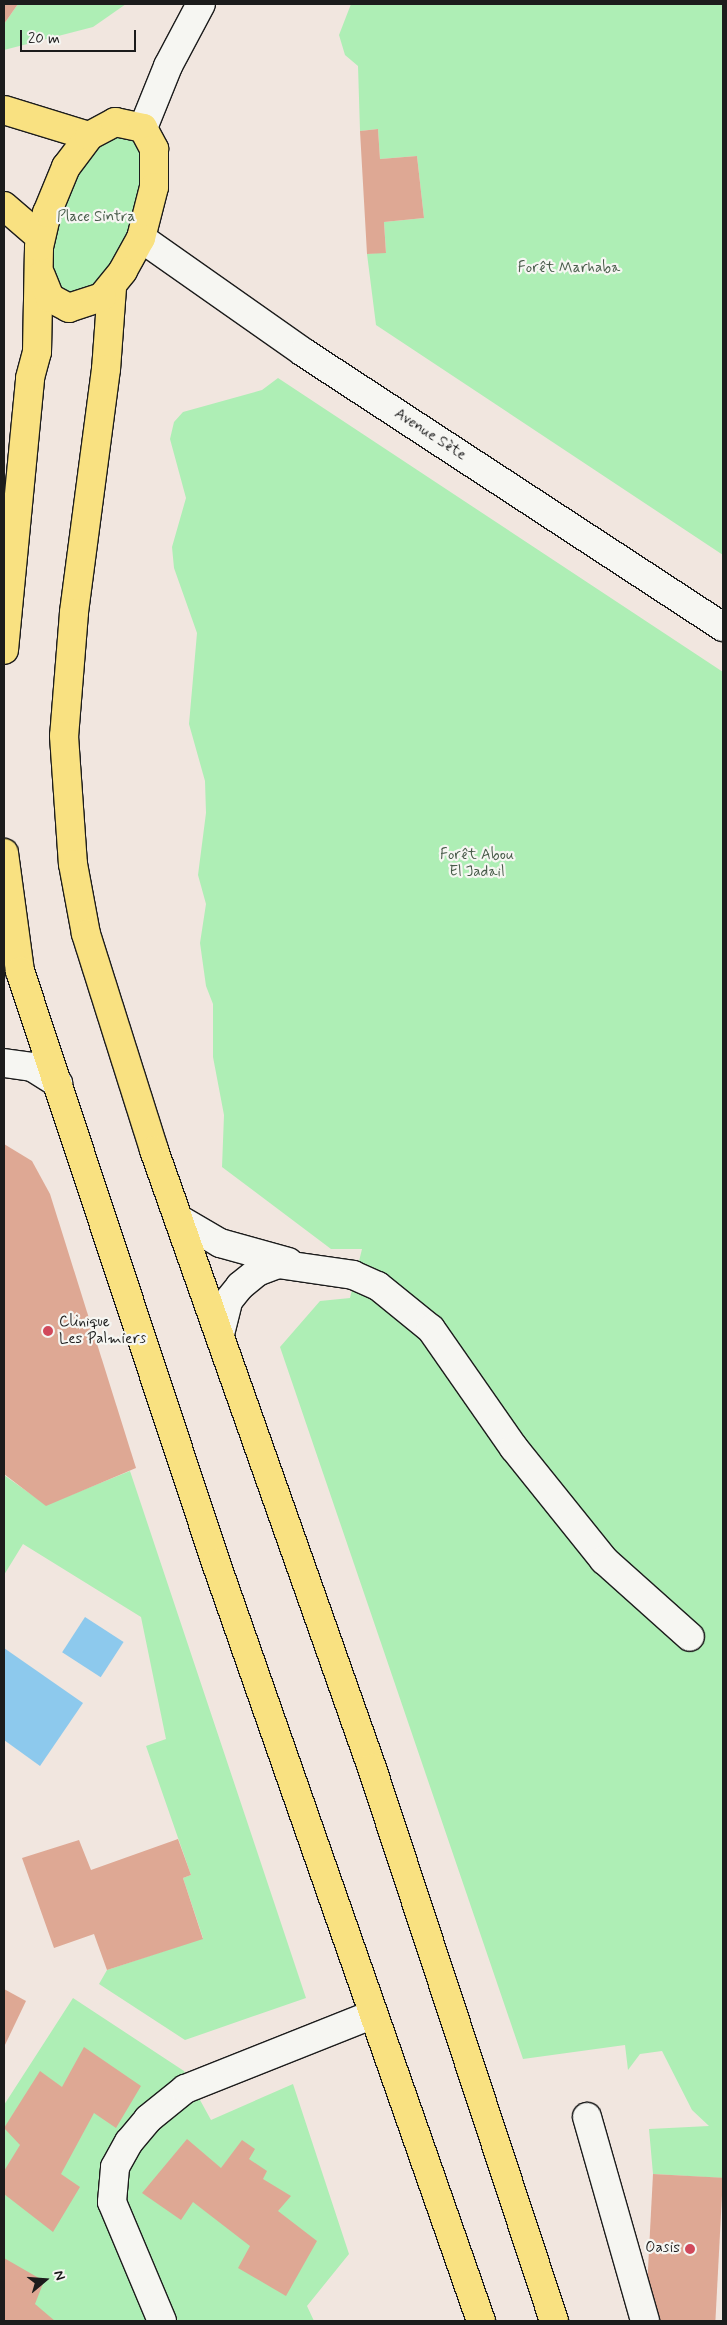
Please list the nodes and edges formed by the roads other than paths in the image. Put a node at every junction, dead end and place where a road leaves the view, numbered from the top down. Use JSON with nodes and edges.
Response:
{"nodes":[{"id":1,"x":201,"y":4,"type":"edge"},
{"id":2,"x":4,"y":110,"type":"edge"},
{"id":3,"x":143,"y":128,"type":"junction"},
{"id":4,"x":89,"y":136,"type":"junction"},
{"id":5,"x":4,"y":206,"type":"edge"},
{"id":6,"x":40,"y":237,"type":"junction"},
{"id":7,"x":141,"y":238,"type":"junction"},
{"id":8,"x":41,"y":276,"type":"junction"},
{"id":9,"x":112,"y":288,"type":"junction"},
{"id":10,"x":7,"y":578,"type":"edge"},
{"id":11,"x":723,"y":627,"type":"edge"},
{"id":12,"x":4,"y":650,"type":"edge"},
{"id":13,"x":4,"y":853,"type":"edge"},
{"id":14,"x":9,"y":945,"type":"edge"},
{"id":15,"x":4,"y":1063,"type":"edge"},
{"id":16,"x":58,"y":1083,"type":"junction"},
{"id":17,"x":179,"y":1219,"type":"junction"},
{"id":18,"x":301,"y":1265,"type":"junction"},
{"id":19,"x":220,"y":1334,"type":"junction"},
{"id":20,"x":690,"y":1637,"type":"dead end"},
{"id":21,"x":373,"y":2014,"type":"junction"},
{"id":22,"x":587,"y":2117,"type":"dead end"},
{"id":23,"x":162,"y":2321,"type":"edge"},
{"id":24,"x":481,"y":2321,"type":"edge"},
{"id":25,"x":554,"y":2321,"type":"edge"},
{"id":26,"x":646,"y":2321,"type":"edge"}],
"edges":[{"from":1,"to":3,"type":"street"},
{"from":2,"to":4,"type":"main road"},
{"from":3,"to":4,"type":"main road"},
{"from":3,"to":7,"type":"main road"},
{"from":4,"to":6,"type":"main road"},
{"from":5,"to":6,"type":"main road"},
{"from":6,"to":8,"type":"main road"},
{"from":7,"to":9,"type":"main road"},
{"from":7,"to":11,"type":"street","name":"Avenue Sète"},
{"from":8,"to":9,"type":"main road"},
{"from":8,"to":10,"type":"main road"},
{"from":9,"to":17,"type":"main road"},
{"from":10,"to":12,"type":"main road"},
{"from":13,"to":14,"type":"main road"},
{"from":14,"to":16,"type":"main road"},
{"from":15,"to":16,"type":"street"},
{"from":16,"to":21,"type":"main road"},
{"from":17,"to":18,"type":"street"},
{"from":17,"to":19,"type":"main road"},
{"from":18,"to":19,"type":"street"},
{"from":18,"to":20,"type":"street"},
{"from":19,"to":25,"type":"main road"},
{"from":21,"to":23,"type":"street"},
{"from":21,"to":24,"type":"main road"},
{"from":22,"to":26,"type":"street"}]}
